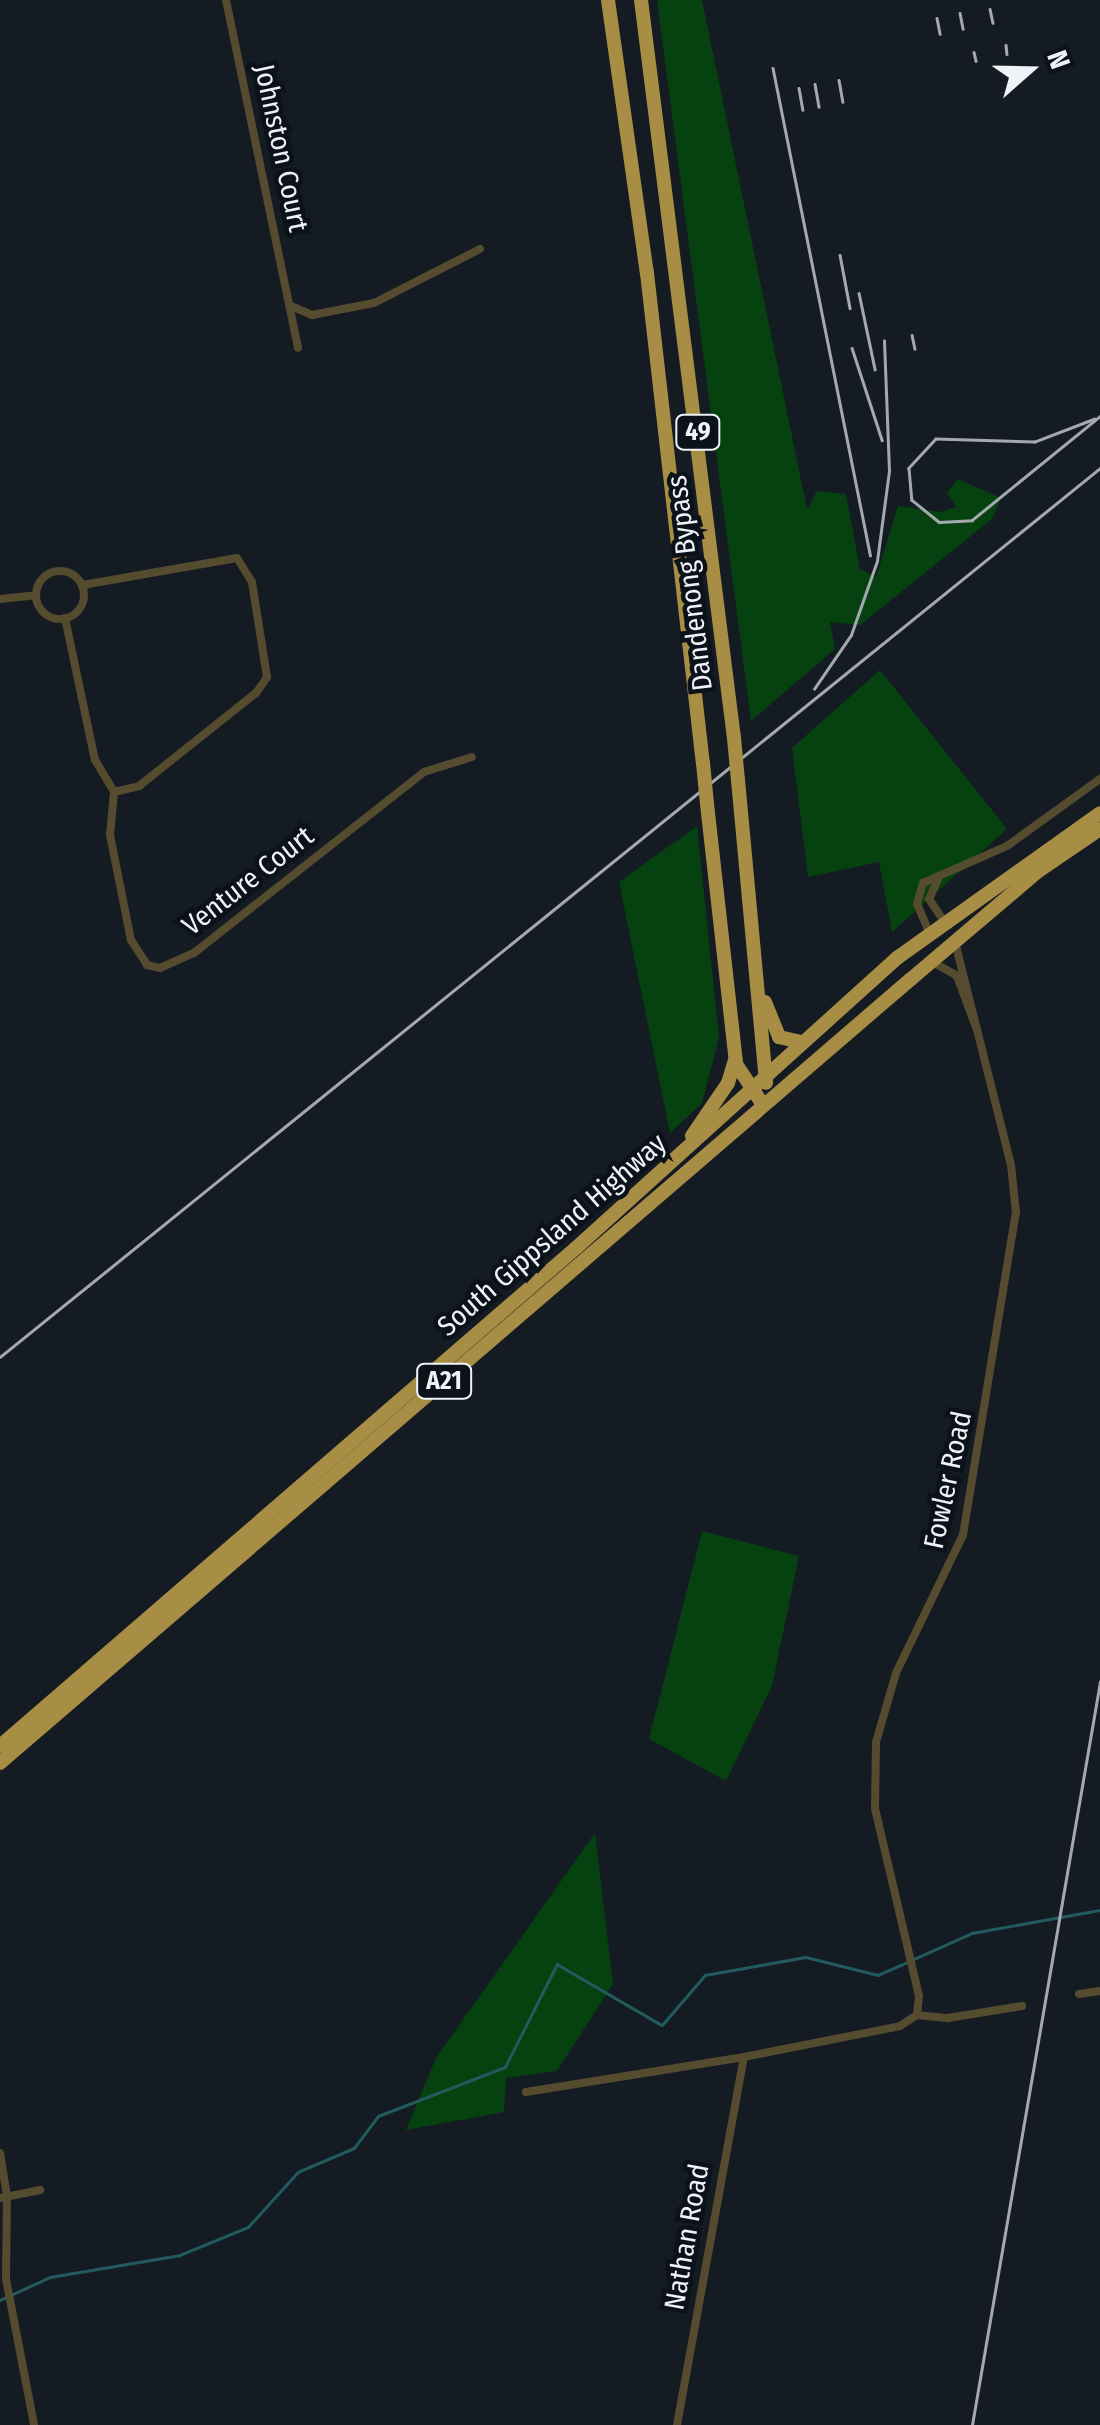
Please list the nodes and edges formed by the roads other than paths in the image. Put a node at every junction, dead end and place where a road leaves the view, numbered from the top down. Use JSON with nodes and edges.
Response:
{"nodes":[{"id":1,"x":226,"y":0,"type":"edge"},
{"id":2,"x":608,"y":0,"type":"edge"},
{"id":3,"x":642,"y":0,"type":"edge"},
{"id":4,"x":480,"y":250,"type":"dead end"},
{"id":5,"x":292,"y":306,"type":"junction"},
{"id":6,"x":298,"y":348,"type":"dead end"},
{"id":7,"x":82,"y":584,"type":"junction"},
{"id":8,"x":36,"y":595,"type":"junction"},
{"id":9,"x":0,"y":599,"type":"edge"},
{"id":10,"x":64,"y":618,"type":"junction"},
{"id":11,"x":472,"y":757,"type":"dead end"},
{"id":12,"x":1100,"y":779,"type":"edge"},
{"id":13,"x":114,"y":792,"type":"junction"},
{"id":14,"x":1100,"y":813,"type":"edge"},
{"id":15,"x":1100,"y":829,"type":"edge"},
{"id":16,"x":943,"y":874,"type":"junction"},
{"id":17,"x":944,"y":920,"type":"junction"},
{"id":18,"x":929,"y":932,"type":"junction"},
{"id":19,"x":954,"y":942,"type":"junction"},
{"id":20,"x":754,"y":962,"type":"junction"},
{"id":21,"x":930,"y":962,"type":"junction"},
{"id":22,"x":806,"y":1037,"type":"junction"},
{"id":23,"x":982,"y":1038,"type":"junction"},
{"id":24,"x":734,"y":1055,"type":"junction"},
{"id":25,"x":766,"y":1076,"type":"junction"},
{"id":26,"x":750,"y":1090,"type":"junction"},
{"id":27,"x":766,"y":1103,"type":"junction"},
{"id":28,"x":671,"y":1165,"type":"junction"},
{"id":29,"x":580,"y":1254,"type":"junction"},
{"id":30,"x":45,"y":1716,"type":"junction"},
{"id":31,"x":0,"y":1746,"type":"edge"},
{"id":32,"x":0,"y":1763,"type":"edge"},
{"id":33,"x":1100,"y":1991,"type":"edge"},
{"id":34,"x":1079,"y":1994,"type":"dead end"},
{"id":35,"x":1022,"y":2006,"type":"dead end"},
{"id":36,"x":917,"y":2015,"type":"junction"},
{"id":37,"x":744,"y":2058,"type":"junction"},
{"id":38,"x":526,"y":2092,"type":"dead end"},
{"id":39,"x":0,"y":2154,"type":"edge"},
{"id":40,"x":40,"y":2190,"type":"dead end"},
{"id":41,"x":4,"y":2197,"type":"edge"},
{"id":42,"x":34,"y":2425,"type":"edge"},
{"id":43,"x":678,"y":2425,"type":"edge"}],
"edges":[{"from":1,"to":5,"type":"street","name":"Johnston Court"},
{"from":2,"to":24,"type":"highway","name":"Dandenong Bypass","number":"49","bridge":true},
{"from":3,"to":20,"type":"highway","name":"Dandenong Bypass","number":"49","bridge":true},
{"from":4,"to":5,"type":"street"},
{"from":5,"to":6,"type":"street","name":"Johnston Court"},
{"from":7,"to":8,"type":"street"},
{"from":7,"to":10,"type":"street"},
{"from":7,"to":13,"type":"street"},
{"from":8,"to":9,"type":"street"},
{"from":8,"to":10,"type":"street"},
{"from":10,"to":13,"type":"street"},
{"from":11,"to":13,"type":"street","name":"Venture Court"},
{"from":12,"to":16,"type":"street"},
{"from":14,"to":17,"type":"highway","name":"South Gippsland Highway","number":"A21"},
{"from":15,"to":19,"type":"highway","name":"South Gippsland Highway","number":"A21"},
{"from":16,"to":17,"type":"street"},
{"from":16,"to":18,"type":"street"},
{"from":17,"to":18,"type":"highway","name":"South Gippsland Highway","number":"A21"},
{"from":17,"to":19,"type":"highway"},
{"from":18,"to":19,"type":"highway"},
{"from":18,"to":22,"type":"highway","name":"South Gippsland Highway","number":"A21"},
{"from":19,"to":21,"type":"highway","name":"South Gippsland Highway","number":"A21"},
{"from":19,"to":23,"type":"street","name":"Fowler Road"},
{"from":20,"to":22,"type":"highway","number":"49"},
{"from":20,"to":25,"type":"highway","name":"Dandenong Bypass","number":"49"},
{"from":21,"to":23,"type":"street"},
{"from":21,"to":27,"type":"highway","name":"South Gippsland Highway","number":"A21"},
{"from":22,"to":25,"type":"highway","name":"South Gippsland Highway","number":"A21"},
{"from":23,"to":36,"type":"street","name":"Fowler Road"},
{"from":24,"to":26,"type":"highway","name":"Dandenong Bypass","number":"49"},
{"from":24,"to":28,"type":"highway","number":"49"},
{"from":25,"to":26,"type":"highway","name":"South Gippsland Highway","number":"A21"},
{"from":25,"to":27,"type":"highway","name":"Dandenong Bypass","number":"49"},
{"from":26,"to":27,"type":"highway","number":"49"},
{"from":26,"to":28,"type":"highway","name":"South Gippsland Highway","number":"A21"},
{"from":27,"to":29,"type":"highway","name":"South Gippsland Highway","number":"A21"},
{"from":28,"to":29,"type":"highway","name":"South Gippsland Highway","number":"A21"},
{"from":29,"to":30,"type":"highway","name":"South Gippsland Highway","number":"A21"},
{"from":30,"to":31,"type":"highway","name":"South Gippsland Highway","number":"A21"},
{"from":30,"to":32,"type":"highway","name":"South Gippsland Highway","number":"A21"},
{"from":33,"to":34,"type":"street"},
{"from":35,"to":36,"type":"street"},
{"from":36,"to":37,"type":"street"},
{"from":37,"to":38,"type":"street"},
{"from":37,"to":43,"type":"street","name":"Nathan Road"},
{"from":39,"to":41,"type":"street"},
{"from":40,"to":41,"type":"street"},
{"from":41,"to":42,"type":"street"}]}
